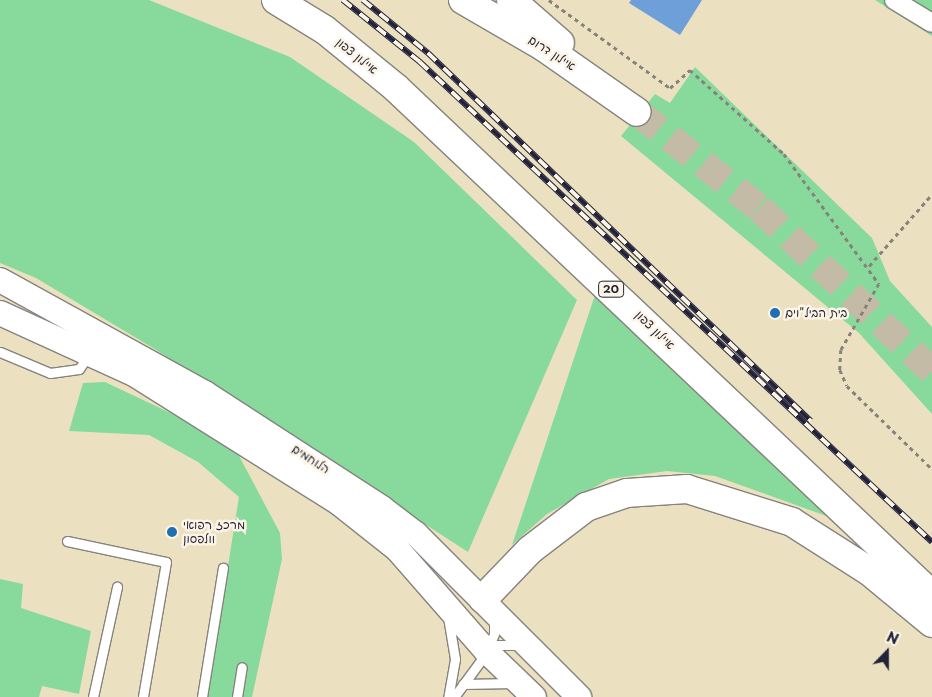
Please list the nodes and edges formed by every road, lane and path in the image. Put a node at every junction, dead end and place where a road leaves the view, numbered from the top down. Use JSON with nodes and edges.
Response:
{"nodes":[{"id":1,"x":276,"y":0,"type":"edge"},
{"id":2,"x":463,"y":0,"type":"edge"},
{"id":3,"x":511,"y":0,"type":"edge"},
{"id":4,"x":549,"y":0,"type":"edge"},
{"id":5,"x":894,"y":0,"type":"edge"},
{"id":6,"x":932,"y":23,"type":"edge"},
{"id":7,"x":932,"y":194,"type":"edge"},
{"id":8,"x":868,"y":266,"type":"junction"},
{"id":9,"x":0,"y":280,"type":"edge"},
{"id":10,"x":0,"y":313,"type":"edge"},
{"id":11,"x":79,"y":322,"type":"junction"},
{"id":12,"x":0,"y":352,"type":"edge"},
{"id":13,"x":89,"y":352,"type":"junction"},
{"id":14,"x":932,"y":470,"type":"edge"},
{"id":15,"x":67,"y":541,"type":"dead end"},
{"id":16,"x":223,"y":568,"type":"dead end"},
{"id":17,"x":117,"y":588,"type":"dead end"},
{"id":18,"x":932,"y":595,"type":"edge"},
{"id":19,"x":442,"y":598,"type":"junction"},
{"id":20,"x":483,"y":599,"type":"junction"},
{"id":21,"x":932,"y":623,"type":"edge"},
{"id":22,"x":533,"y":651,"type":"junction"},
{"id":23,"x":487,"y":652,"type":"junction"},
{"id":24,"x":242,"y":668,"type":"dead end"},
{"id":25,"x":463,"y":684,"type":"junction"},
{"id":26,"x":529,"y":692,"type":"edge"},
{"id":27,"x":93,"y":697,"type":"edge"},
{"id":28,"x":143,"y":697,"type":"edge"},
{"id":29,"x":202,"y":697,"type":"edge"},
{"id":30,"x":237,"y":697,"type":"edge"},
{"id":31,"x":448,"y":697,"type":"edge"},
{"id":32,"x":454,"y":697,"type":"edge"},
{"id":33,"x":579,"y":697,"type":"edge"}],
"edges":[{"from":1,"to":18,"type":"highway","name":"איילון צפון","number":"20"},
{"from":2,"to":3,"type":"highway","name":"איילון דרום"},
{"from":4,"to":8,"type":"path"},
{"from":5,"to":6,"type":"street"},
{"from":7,"to":8,"type":"path"},
{"from":8,"to":14,"type":"path"},
{"from":9,"to":11,"type":"main road","name":"הלוחמים"},
{"from":10,"to":13,"type":"main road","name":"הלוחמים"},
{"from":11,"to":13,"type":"lane"},
{"from":11,"to":20,"type":"main road","name":"הלוחמים"},
{"from":12,"to":13,"type":"lane"},
{"from":13,"to":19,"type":"main road","name":"הלוחמים"},
{"from":15,"to":28,"type":"lane"},
{"from":16,"to":29,"type":"lane"},
{"from":17,"to":27,"type":"lane"},
{"from":19,"to":20,"type":"main road"},
{"from":19,"to":23,"type":"main road","name":"הלוחמים"},
{"from":19,"to":31,"type":"lane"},
{"from":20,"to":21,"type":"highway"},
{"from":20,"to":22,"type":"main road","name":"הלוחמים"},
{"from":20,"to":23,"type":"lane"},
{"from":22,"to":23,"type":"lane"},
{"from":22,"to":33,"type":"main road","name":"הלוחמים"},
{"from":23,"to":25,"type":"lane"},
{"from":23,"to":26,"type":"main road","name":"הלוחמים"},
{"from":24,"to":30,"type":"lane"},
{"from":25,"to":26,"type":"lane"},
{"from":25,"to":32,"type":"lane"}]}
